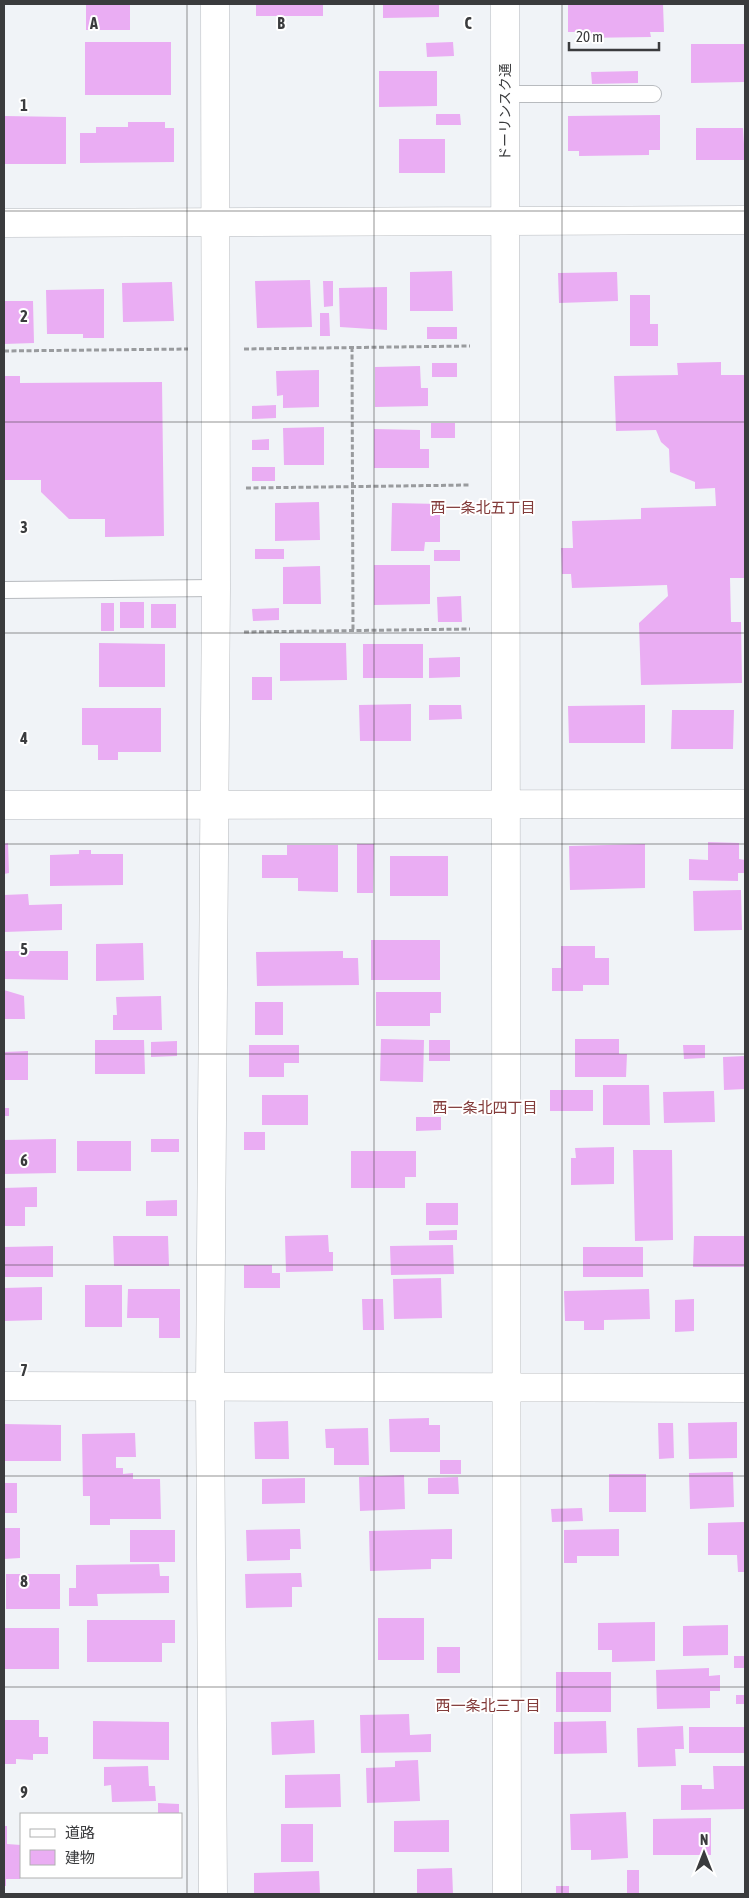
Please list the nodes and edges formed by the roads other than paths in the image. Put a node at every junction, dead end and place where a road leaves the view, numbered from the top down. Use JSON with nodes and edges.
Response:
{"nodes":[{"id":1,"x":215,"y":4,"type":"edge"},
{"id":2,"x":505,"y":4,"type":"edge"},
{"id":3,"x":505,"y":94,"type":"junction"},
{"id":4,"x":653,"y":94,"type":"dead end"},
{"id":5,"x":504,"y":220,"type":"junction"},
{"id":6,"x":745,"y":220,"type":"edge"},
{"id":7,"x":215,"y":222,"type":"junction"},
{"id":8,"x":4,"y":223,"type":"edge"},
{"id":9,"x":216,"y":588,"type":"junction"},
{"id":10,"x":4,"y":590,"type":"edge"},
{"id":11,"x":505,"y":804,"type":"junction"},
{"id":12,"x":745,"y":804,"type":"edge"},
{"id":13,"x":4,"y":805,"type":"edge"},
{"id":14,"x":214,"y":805,"type":"junction"},
{"id":15,"x":4,"y":1386,"type":"edge"},
{"id":16,"x":210,"y":1388,"type":"junction"},
{"id":17,"x":505,"y":1388,"type":"junction"},
{"id":18,"x":745,"y":1388,"type":"edge"},
{"id":19,"x":213,"y":1894,"type":"edge"},
{"id":20,"x":507,"y":1894,"type":"edge"}],
"edges":[{"from":1,"to":7,"type":"street"},
{"from":2,"to":3,"type":"street","name":"ドーリンスク通"},
{"from":3,"to":4,"type":"lane"},
{"from":3,"to":5,"type":"street","name":"ドーリンスク通"},
{"from":5,"to":6,"type":"street"},
{"from":5,"to":7,"type":"street"},
{"from":5,"to":11,"type":"street","name":"ドーリンスク通"},
{"from":7,"to":8,"type":"street"},
{"from":7,"to":9,"type":"street"},
{"from":9,"to":10,"type":"lane"},
{"from":9,"to":14,"type":"street"},
{"from":11,"to":12,"type":"street"},
{"from":11,"to":14,"type":"street"},
{"from":11,"to":17,"type":"street","name":"ドーリンスク通"},
{"from":13,"to":14,"type":"street"},
{"from":14,"to":16,"type":"street"},
{"from":15,"to":16,"type":"street"},
{"from":16,"to":17,"type":"street"},
{"from":16,"to":19,"type":"street"},
{"from":17,"to":18,"type":"street"},
{"from":17,"to":20,"type":"street","name":"ドーリンスク通"}]}
